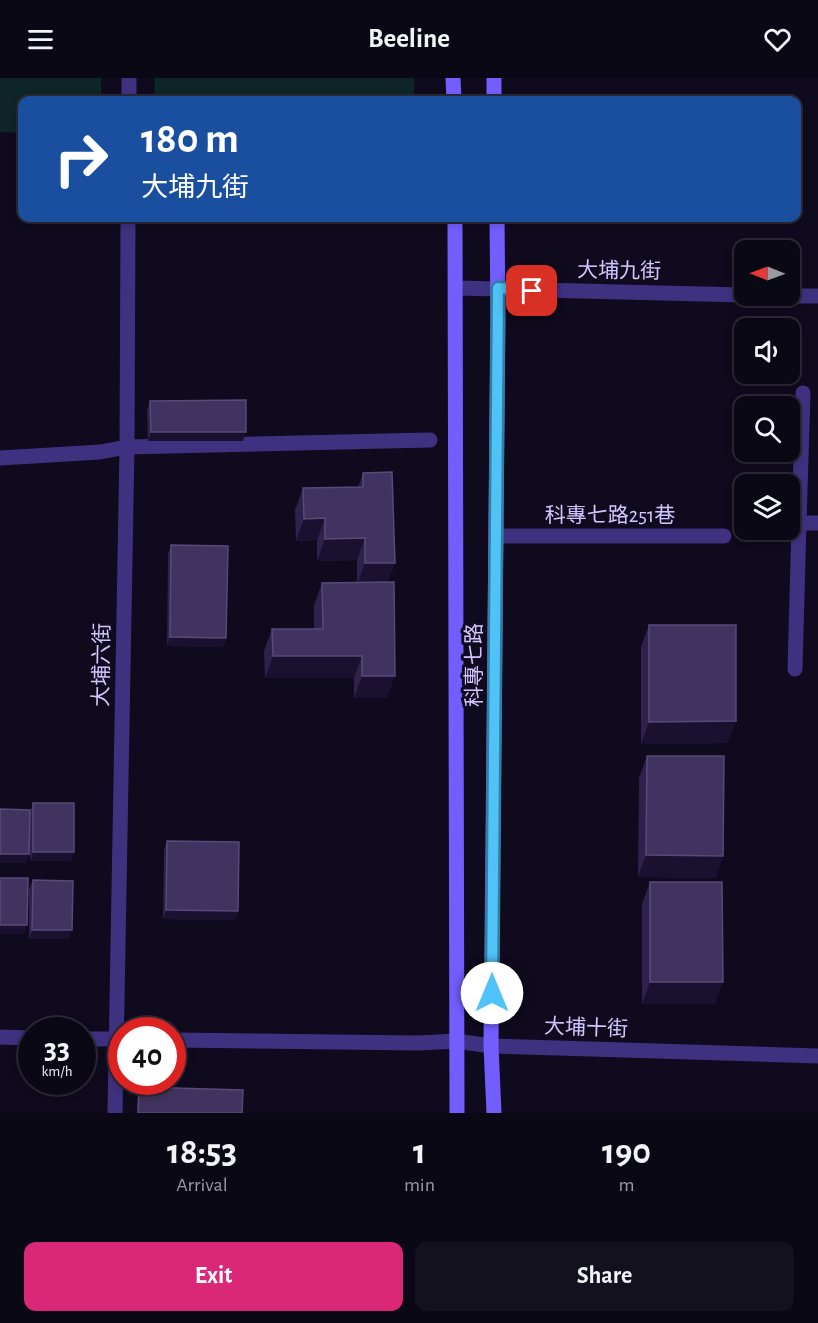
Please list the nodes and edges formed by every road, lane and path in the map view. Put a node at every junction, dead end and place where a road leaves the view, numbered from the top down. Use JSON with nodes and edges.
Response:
{"nodes":[{"id":1,"x":129,"y":78,"type":"edge"},
{"id":2,"x":453,"y":78,"type":"edge"},
{"id":3,"x":494,"y":78,"type":"edge"},
{"id":4,"x":129,"y":96,"type":"edge"},
{"id":5,"x":454,"y":96,"type":"edge"},
{"id":6,"x":494,"y":96,"type":"edge"},
{"id":7,"x":128,"y":222,"type":"edge"},
{"id":8,"x":455,"y":222,"type":"edge"},
{"id":9,"x":497,"y":222,"type":"edge"},
{"id":10,"x":456,"y":288,"type":"junction"},
{"id":11,"x":498,"y":288,"type":"junction"},
{"id":12,"x":734,"y":295,"type":"edge"},
{"id":13,"x":800,"y":296,"type":"edge"},
{"id":14,"x":818,"y":296,"type":"edge"},
{"id":15,"x":803,"y":393,"type":"dead end"},
{"id":16,"x":429,"y":440,"type":"dead end"},
{"id":17,"x":127,"y":447,"type":"junction"},
{"id":18,"x":0,"y":458,"type":"edge"},
{"id":19,"x":800,"y":523,"type":"joint"},
{"id":20,"x":818,"y":523,"type":"edge"},
{"id":21,"x":496,"y":536,"type":"junction"},
{"id":22,"x":724,"y":536,"type":"dead end"},
{"id":23,"x":799,"y":540,"type":"edge"},
{"id":24,"x":795,"y":669,"type":"dead end"},
{"id":25,"x":119,"y":1017,"type":"edge"},
{"id":26,"x":0,"y":1037,"type":"edge"},
{"id":27,"x":18,"y":1038,"type":"edge"},
{"id":28,"x":186,"y":1040,"type":"edge"},
{"id":29,"x":456,"y":1041,"type":"junction"},
{"id":30,"x":491,"y":1046,"type":"junction"},
{"id":31,"x":818,"y":1056,"type":"edge"},
{"id":32,"x":116,"y":1095,"type":"edge"},
{"id":33,"x":115,"y":1113,"type":"edge"},
{"id":34,"x":458,"y":1113,"type":"edge"},
{"id":35,"x":494,"y":1113,"type":"edge"}],
"edges":[{"from":1,"to":4,"type":"street"},
{"from":2,"to":5,"type":"street"},
{"from":3,"to":6,"type":"street"},
{"from":7,"to":17,"type":"street","name":"大埔六街"},
{"from":8,"to":10,"type":"street","name":"科專七路"},
{"from":9,"to":11,"type":"street","name":"科專七路"},
{"from":10,"to":11,"type":"street","name":"大埔九街"},
{"from":10,"to":29,"type":"street","name":"科專七路"},
{"from":11,"to":12,"type":"street","name":"大埔九街"},
{"from":11,"to":21,"type":"street","name":"科專七路"},
{"from":13,"to":14,"type":"street"},
{"from":15,"to":19,"type":"street"},
{"from":16,"to":17,"type":"street"},
{"from":17,"to":18,"type":"street"},
{"from":17,"to":25,"type":"street","name":"大埔六街"},
{"from":19,"to":20,"type":"street"},
{"from":21,"to":22,"type":"street","name":"科專七路251巷"},
{"from":21,"to":30,"type":"street","name":"科專七路"},
{"from":23,"to":24,"type":"street"},
{"from":26,"to":27,"type":"street"},
{"from":28,"to":29,"type":"street","name":"大埔十街"},
{"from":29,"to":30,"type":"street","name":"大埔十街"},
{"from":29,"to":34,"type":"street","name":"科專七路"},
{"from":30,"to":31,"type":"street","name":"大埔十街"},
{"from":30,"to":35,"type":"street","name":"科專七路"},
{"from":32,"to":33,"type":"street","name":"大埔六街"}]}
